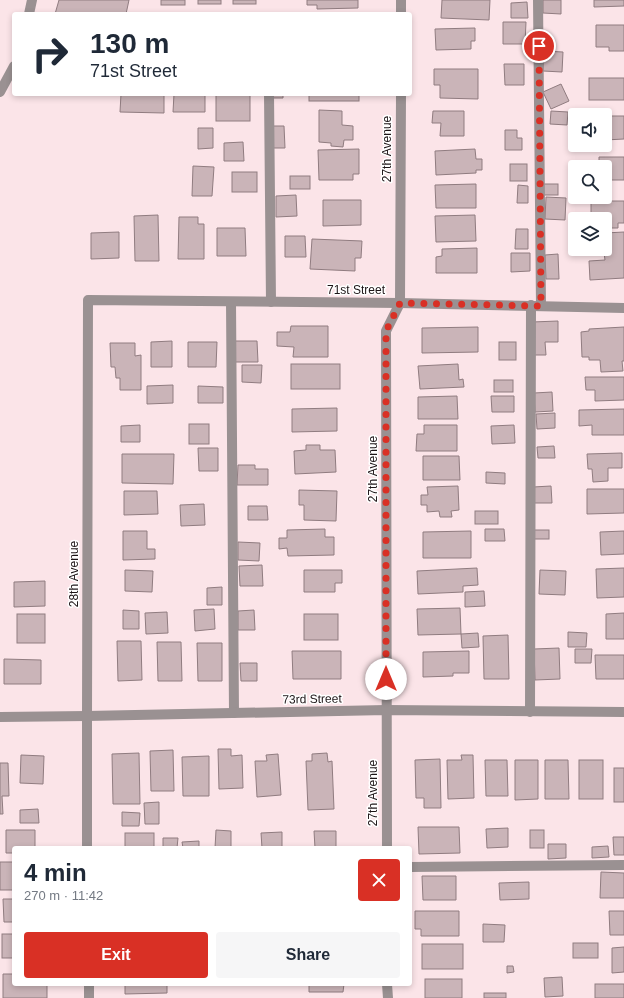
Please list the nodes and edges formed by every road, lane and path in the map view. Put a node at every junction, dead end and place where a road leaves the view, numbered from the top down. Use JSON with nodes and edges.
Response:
{"nodes":[{"id":1,"x":32,"y":0,"type":"edge"},
{"id":2,"x":401,"y":0,"type":"edge"},
{"id":3,"x":538,"y":0,"type":"edge"},
{"id":4,"x":29,"y":12,"type":"edge"},
{"id":5,"x":401,"y":12,"type":"edge"},
{"id":6,"x":12,"y":70,"type":"edge"},
{"id":7,"x":0,"y":92,"type":"edge"},
{"id":8,"x":269,"y":96,"type":"edge"},
{"id":9,"x":401,"y":96,"type":"edge"},
{"id":10,"x":88,"y":300,"type":"joint"},
{"id":11,"x":231,"y":302,"type":"junction"},
{"id":12,"x":271,"y":302,"type":"junction"},
{"id":13,"x":400,"y":303,"type":"junction"},
{"id":14,"x":536,"y":305,"type":"junction"},
{"id":15,"x":624,"y":308,"type":"edge"},
{"id":16,"x":386,"y":710,"type":"junction"},
{"id":17,"x":530,"y":712,"type":"junction"},
{"id":18,"x":624,"y":712,"type":"edge"},
{"id":19,"x":234,"y":713,"type":"junction"},
{"id":20,"x":0,"y":716,"type":"edge"},
{"id":21,"x":87,"y":716,"type":"junction"},
{"id":22,"x":88,"y":846,"type":"edge"},
{"id":23,"x":387,"y":846,"type":"edge"},
{"id":24,"x":624,"y":865,"type":"edge"},
{"id":25,"x":412,"y":867,"type":"edge"},
{"id":26,"x":89,"y":986,"type":"edge"},
{"id":27,"x":387,"y":986,"type":"edge"},
{"id":28,"x":89,"y":998,"type":"edge"},
{"id":29,"x":388,"y":998,"type":"edge"}],
"edges":[{"from":1,"to":4,"type":"street"},
{"from":2,"to":5,"type":"street"},
{"from":3,"to":14,"type":"street"},
{"from":6,"to":7,"type":"street"},
{"from":8,"to":12,"type":"street"},
{"from":9,"to":13,"type":"street","name":"27th Avenue"},
{"from":10,"to":11,"type":"street","name":"71st Street"},
{"from":10,"to":21,"type":"street","name":"28th Avenue"},
{"from":11,"to":12,"type":"street","name":"71st Street"},
{"from":11,"to":19,"type":"street"},
{"from":12,"to":13,"type":"street","name":"71st Street"},
{"from":13,"to":14,"type":"street","name":"71st Street"},
{"from":13,"to":16,"type":"street","name":"27th Avenue"},
{"from":14,"to":15,"type":"street","name":"71st Street"},
{"from":14,"to":17,"type":"street"},
{"from":16,"to":17,"type":"street","name":"73rd Street"},
{"from":16,"to":19,"type":"street","name":"73rd Street"},
{"from":16,"to":23,"type":"street","name":"27th Avenue"},
{"from":17,"to":18,"type":"street","name":"73rd Street"},
{"from":19,"to":21,"type":"street","name":"73rd Street"},
{"from":20,"to":21,"type":"street","name":"73rd Street"},
{"from":21,"to":22,"type":"street","name":"28th Avenue"},
{"from":24,"to":25,"type":"street"},
{"from":26,"to":28,"type":"street"},
{"from":27,"to":29,"type":"street"}]}
